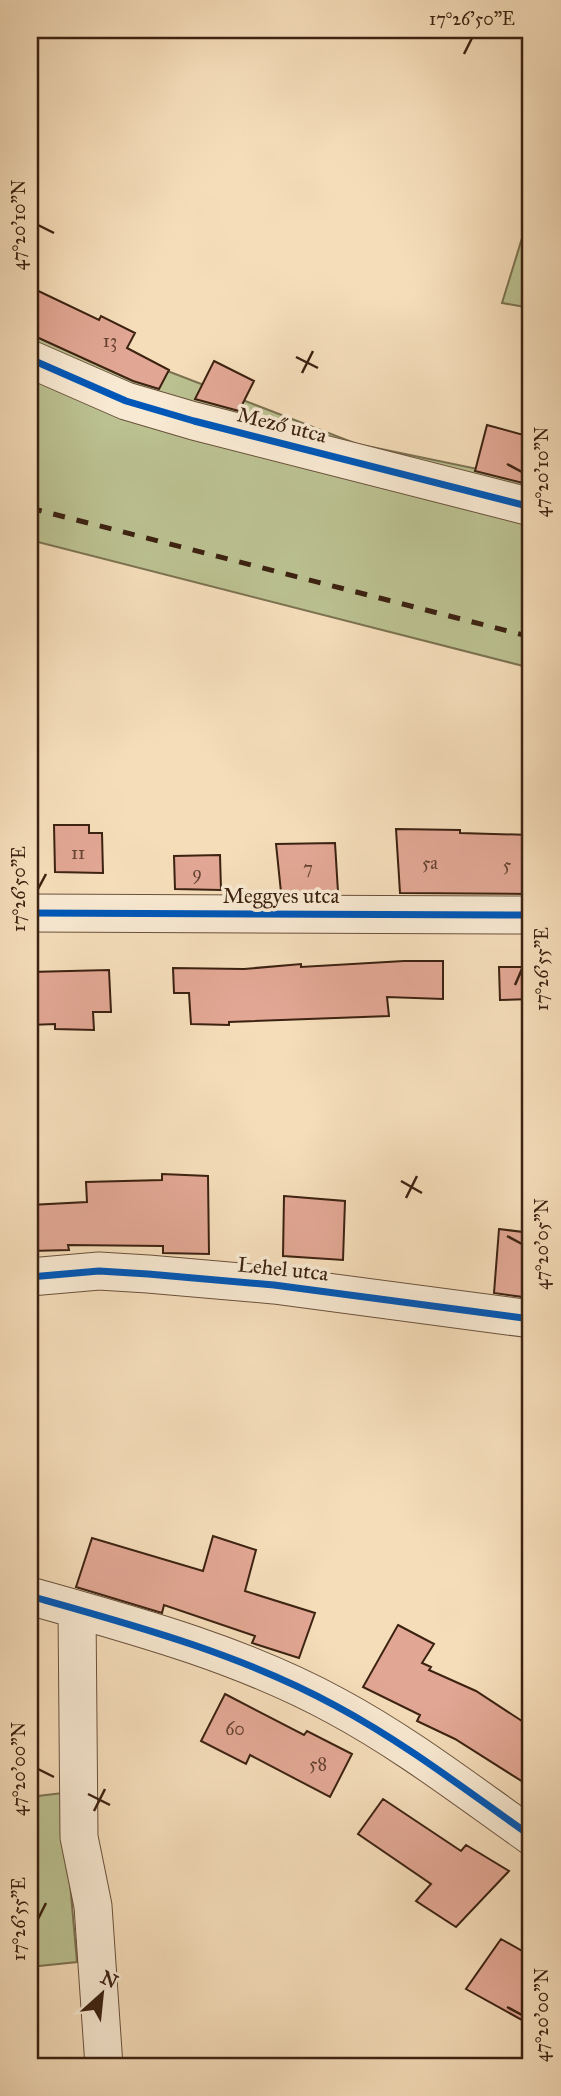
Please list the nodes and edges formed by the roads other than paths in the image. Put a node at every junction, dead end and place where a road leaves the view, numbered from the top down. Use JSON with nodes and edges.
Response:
{"nodes":[{"id":1,"x":30,"y":359,"type":"edge"},
{"id":2,"x":531,"y":507,"type":"edge"},
{"id":3,"x":30,"y":913,"type":"edge"},
{"id":4,"x":531,"y":915,"type":"edge"},
{"id":5,"x":30,"y":1277,"type":"edge"},
{"id":6,"x":531,"y":1319,"type":"edge"},
{"id":7,"x":30,"y":1597,"type":"edge"},
{"id":8,"x":77,"y":1610,"type":"junction"},
{"id":9,"x":531,"y":1836,"type":"edge"},
{"id":10,"x":104,"y":2066,"type":"edge"}],
"edges":[{"from":1,"to":2,"type":"street","name":"Mező utca"},
{"from":3,"to":4,"type":"street","name":"Meggyes utca"},
{"from":5,"to":6,"type":"street","name":"Lehel utca"},
{"from":7,"to":8,"type":"street"},
{"from":8,"to":9,"type":"street"},
{"from":8,"to":10,"type":"street"}]}
